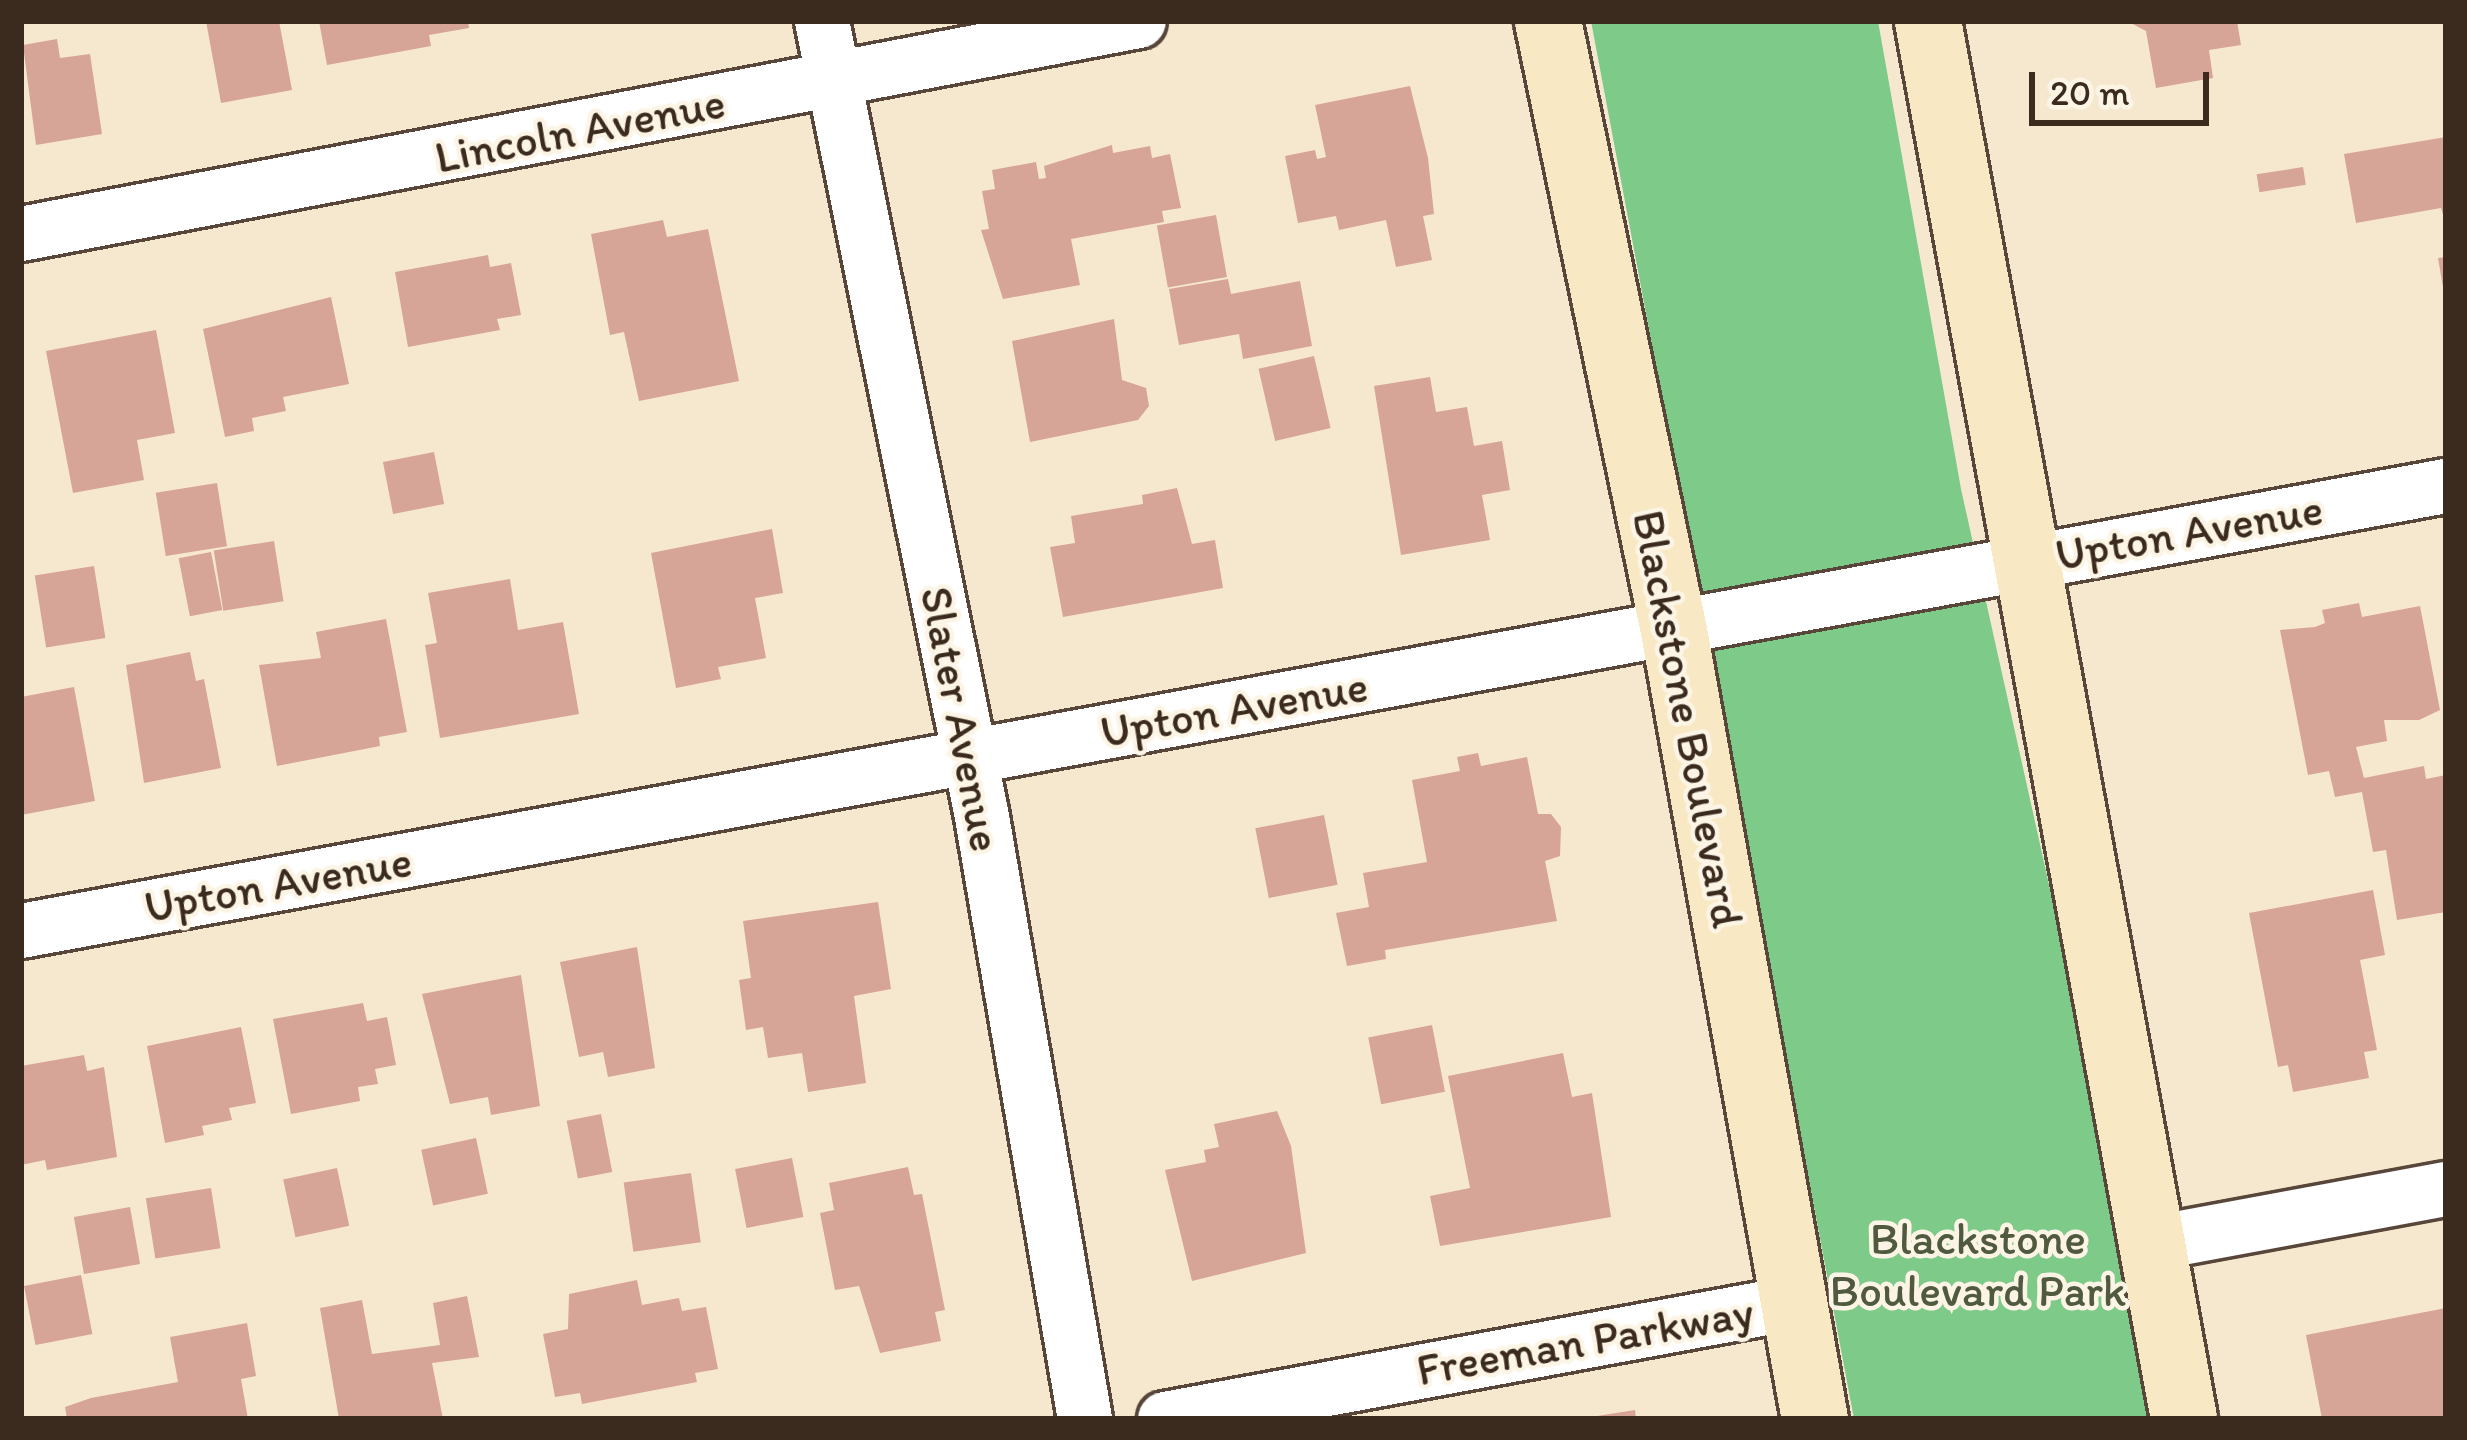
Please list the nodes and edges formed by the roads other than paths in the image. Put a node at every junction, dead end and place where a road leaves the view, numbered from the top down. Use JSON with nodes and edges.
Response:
{"nodes":[{"id":1,"x":822,"y":21,"type":"edge"},
{"id":2,"x":1139,"y":21,"type":"edge"},
{"id":3,"x":1548,"y":21,"type":"edge"},
{"id":4,"x":1928,"y":21,"type":"edge"},
{"id":5,"x":832,"y":82,"type":"junction"},
{"id":6,"x":21,"y":234,"type":"edge"},
{"id":7,"x":2446,"y":486,"type":"edge"},
{"id":8,"x":2027,"y":562,"type":"junction"},
{"id":9,"x":1675,"y":631,"type":"junction"},
{"id":10,"x":969,"y":758,"type":"junction"},
{"id":11,"x":21,"y":931,"type":"edge"},
{"id":12,"x":2446,"y":1189,"type":"edge"},
{"id":13,"x":2149,"y":1244,"type":"junction"},
{"id":14,"x":1793,"y":1303,"type":"junction"},
{"id":15,"x":1085,"y":1419,"type":"edge"},
{"id":16,"x":1165,"y":1419,"type":"edge"},
{"id":17,"x":1815,"y":1419,"type":"edge"},
{"id":18,"x":2184,"y":1419,"type":"edge"}],
"edges":[{"from":1,"to":5,"type":"street","name":"Slater Avenue"},
{"from":2,"to":5,"type":"street","name":"Lincoln Avenue"},
{"from":3,"to":9,"type":"main road","name":"Blackstone Boulevard"},
{"from":4,"to":8,"type":"main road"},
{"from":5,"to":6,"type":"street","name":"Lincoln Avenue"},
{"from":5,"to":10,"type":"street","name":"Slater Avenue"},
{"from":7,"to":8,"type":"street","name":"Upton Avenue"},
{"from":8,"to":9,"type":"street","name":"Upton Avenue"},
{"from":8,"to":13,"type":"main road"},
{"from":9,"to":10,"type":"street","name":"Upton Avenue"},
{"from":9,"to":14,"type":"main road","name":"Blackstone Boulevard"},
{"from":10,"to":11,"type":"street","name":"Upton Avenue"},
{"from":10,"to":15,"type":"street","name":"Slater Avenue"},
{"from":12,"to":13,"type":"street"},
{"from":13,"to":18,"type":"main road"},
{"from":14,"to":16,"type":"street","name":"Freeman Parkway"},
{"from":14,"to":17,"type":"main road","name":"Blackstone Boulevard"}]}
